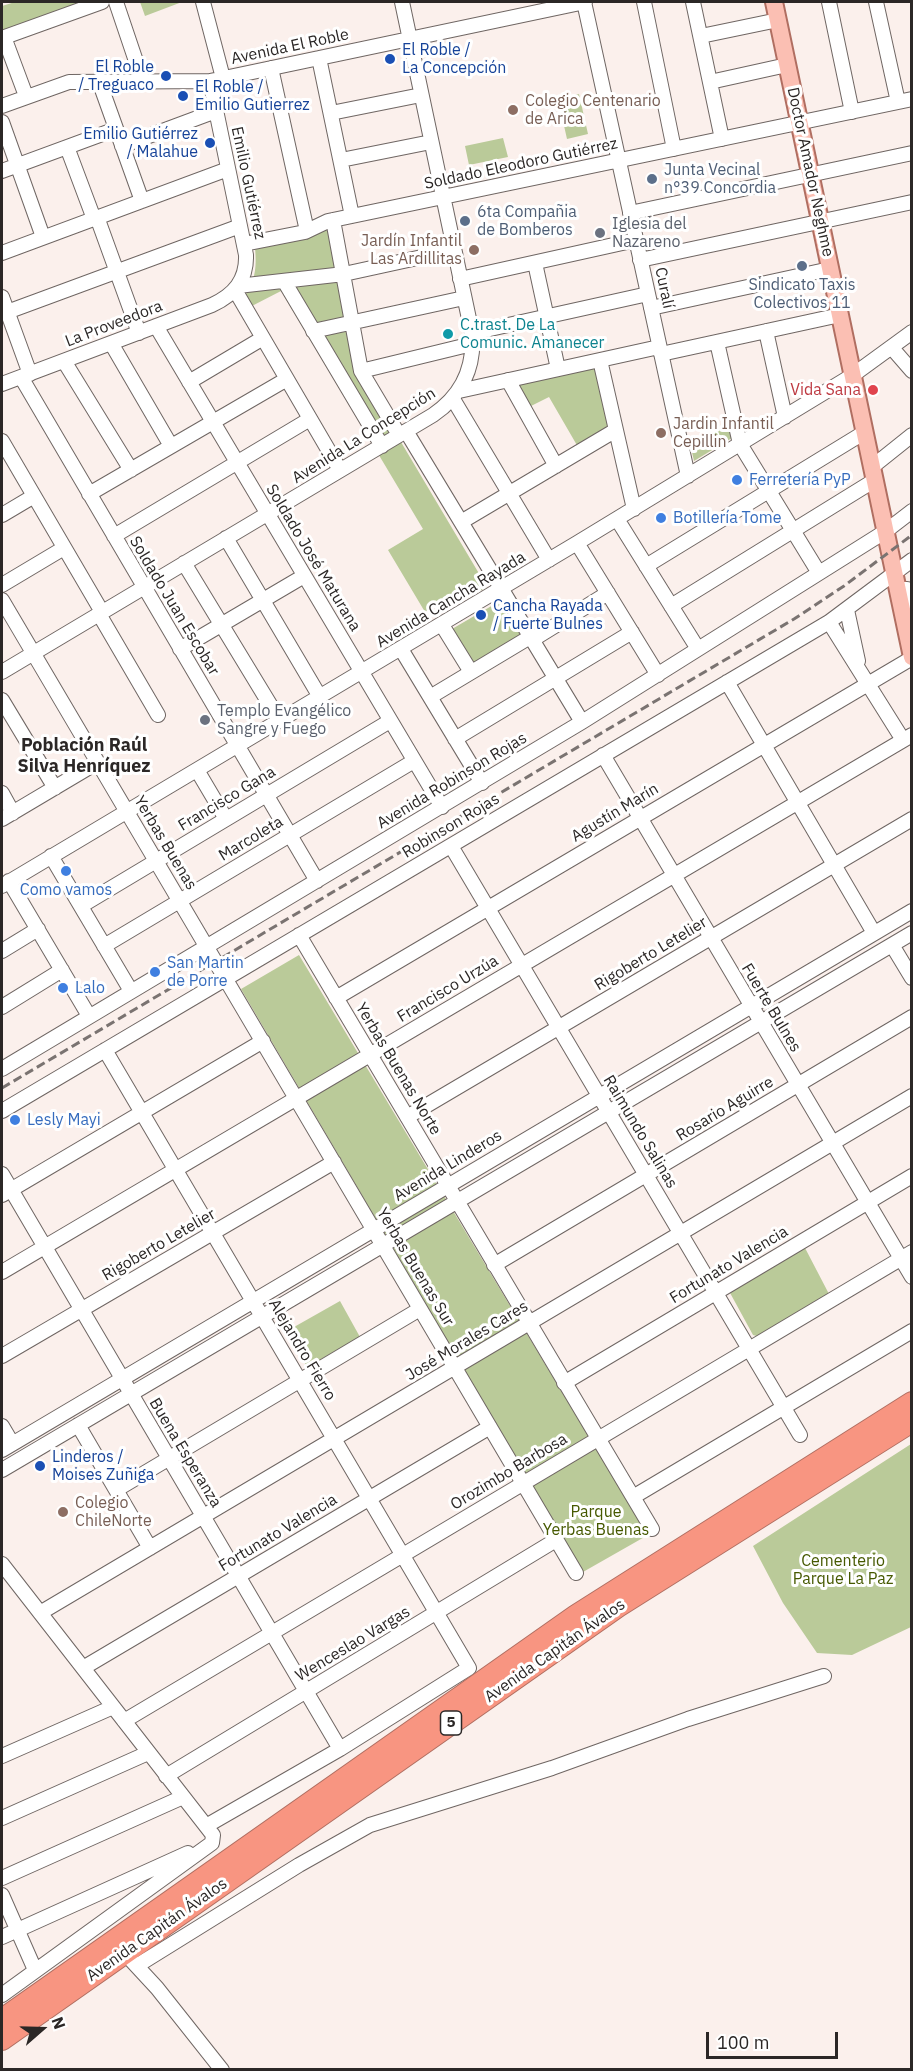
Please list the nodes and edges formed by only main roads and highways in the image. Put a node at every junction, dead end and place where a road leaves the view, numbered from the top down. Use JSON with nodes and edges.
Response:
{"nodes":[{"id":1,"x":774,"y":2,"type":"edge"},
{"id":2,"x":912,"y":657,"type":"edge"},
{"id":3,"x":912,"y":1402,"type":"edge"},
{"id":4,"x":912,"y":1422,"type":"edge"},
{"id":5,"x":2,"y":2019,"type":"edge"},
{"id":6,"x":2,"y":2040,"type":"edge"}],
"edges":[{"from":1,"to":2,"type":"main road","name":"Doctor Amador Neghme"},
{"from":3,"to":5,"type":"highway","name":"Avenida Capitán Ávalos","number":"5"},
{"from":4,"to":6,"type":"highway","name":"Avenida Capitán Ávalos","number":"5"}]}
